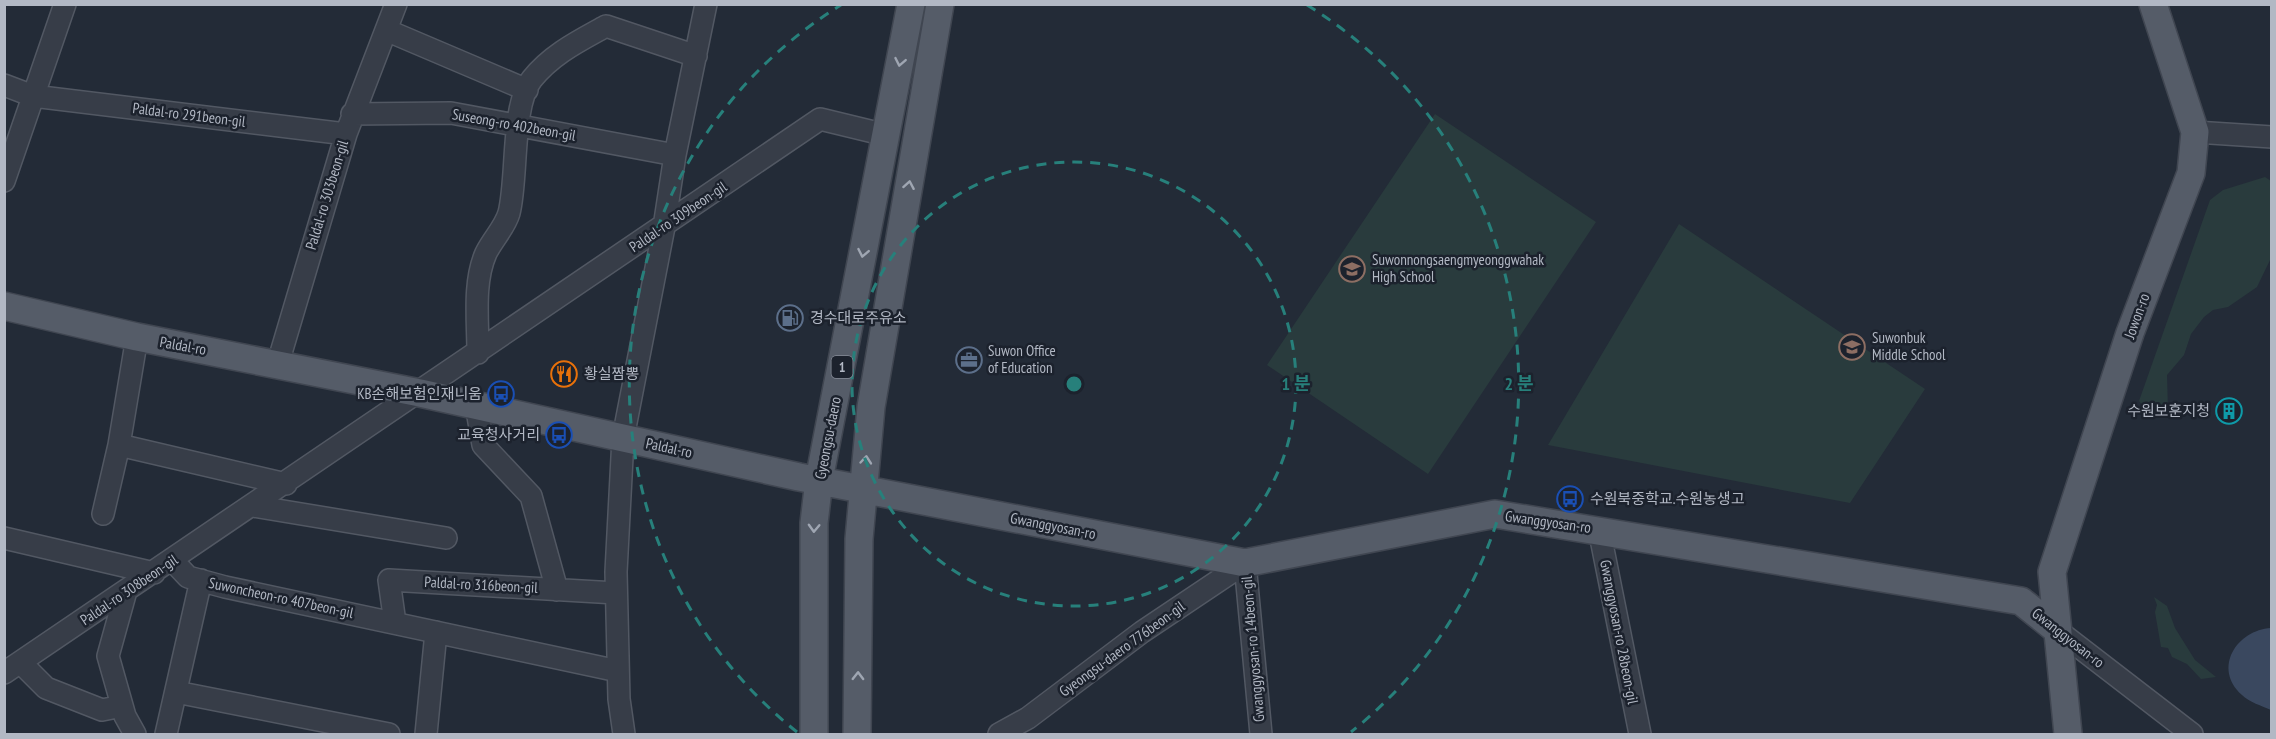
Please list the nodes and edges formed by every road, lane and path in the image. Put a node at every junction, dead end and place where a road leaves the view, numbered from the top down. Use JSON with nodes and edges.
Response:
{"nodes":[{"id":1,"x":65,"y":4,"type":"edge"},
{"id":2,"x":396,"y":4,"type":"edge"},
{"id":3,"x":706,"y":4,"type":"edge"},
{"id":4,"x":911,"y":4,"type":"edge"},
{"id":5,"x":940,"y":4,"type":"edge"},
{"id":6,"x":2152,"y":4,"type":"edge"},
{"id":7,"x":386,"y":30,"type":"junction"},
{"id":8,"x":696,"y":56,"type":"junction"},
{"id":9,"x":4,"y":85,"type":"edge"},
{"id":10,"x":527,"y":90,"type":"junction"},
{"id":11,"x":33,"y":96,"type":"junction"},
{"id":12,"x":349,"y":124,"type":"junction"},
{"id":13,"x":519,"y":125,"type":"junction"},
{"id":14,"x":2195,"y":132,"type":"junction"},
{"id":15,"x":886,"y":135,"type":"junction"},
{"id":16,"x":2271,"y":138,"type":"edge"},
{"id":17,"x":675,"y":155,"type":"junction"},
{"id":18,"x":4,"y":181,"type":"edge"},
{"id":19,"x":664,"y":227,"type":"junction"},
{"id":20,"x":4,"y":306,"type":"edge"},
{"id":21,"x":137,"y":337,"type":"junction"},
{"id":22,"x":478,"y":353,"type":"junction"},
{"id":23,"x":278,"y":363,"type":"junction"},
{"id":24,"x":420,"y":393,"type":"junction"},
{"id":25,"x":476,"y":405,"type":"junction"},
{"id":26,"x":622,"y":438,"type":"junction"},
{"id":27,"x":119,"y":445,"type":"junction"},
{"id":28,"x":819,"y":480,"type":"junction"},
{"id":29,"x":286,"y":484,"type":"junction"},
{"id":30,"x":863,"y":490,"type":"junction"},
{"id":31,"x":253,"y":506,"type":"junction"},
{"id":32,"x":103,"y":513,"type":"dead end"},
{"id":33,"x":1599,"y":529,"type":"junction"},
{"id":34,"x":4,"y":538,"type":"edge"},
{"id":35,"x":446,"y":538,"type":"dead end"},
{"id":36,"x":172,"y":560,"type":"junction"},
{"id":37,"x":1245,"y":562,"type":"junction"},
{"id":38,"x":154,"y":573,"type":"junction"},
{"id":39,"x":201,"y":580,"type":"junction"},
{"id":40,"x":557,"y":590,"type":"junction"},
{"id":41,"x":126,"y":591,"type":"junction"},
{"id":42,"x":616,"y":593,"type":"junction"},
{"id":43,"x":395,"y":623,"type":"junction"},
{"id":44,"x":2057,"y":630,"type":"junction"},
{"id":45,"x":436,"y":632,"type":"junction"},
{"id":46,"x":13,"y":668,"type":"edge"},
{"id":47,"x":618,"y":671,"type":"junction"},
{"id":48,"x":176,"y":692,"type":"junction"},
{"id":49,"x":122,"y":706,"type":"junction"},
{"id":50,"x":135,"y":735,"type":"edge"},
{"id":51,"x":166,"y":735,"type":"edge"},
{"id":52,"x":388,"y":735,"type":"edge"},
{"id":53,"x":426,"y":735,"type":"edge"},
{"id":54,"x":624,"y":735,"type":"edge"},
{"id":55,"x":814,"y":735,"type":"edge"},
{"id":56,"x":857,"y":735,"type":"edge"},
{"id":57,"x":999,"y":735,"type":"edge"},
{"id":58,"x":1260,"y":735,"type":"edge"},
{"id":59,"x":1640,"y":735,"type":"edge"},
{"id":60,"x":2068,"y":735,"type":"edge"},
{"id":61,"x":2192,"y":735,"type":"edge"}],
"edges":[{"from":1,"to":11,"type":"street"},
{"from":2,"to":7,"type":"street","name":"Paldal-ro 303beon-gil"},
{"from":3,"to":8,"type":"street"},
{"from":4,"to":15,"type":"main road","name":"Gyeongsu-daero","number":"1","one_way":true},
{"from":30,"to":5,"type":"main road","one_way":true},
{"from":6,"to":14,"type":"main road","name":"Jowon-ro"},
{"from":7,"to":10,"type":"street"},
{"from":7,"to":12,"type":"street","name":"Paldal-ro 303beon-gil"},
{"from":8,"to":10,"type":"street"},
{"from":8,"to":17,"type":"street"},
{"from":9,"to":11,"type":"street","name":"Paldal-ro 291beon-gil"},
{"from":10,"to":13,"type":"street"},
{"from":11,"to":12,"type":"street","name":"Paldal-ro 291beon-gil"},
{"from":11,"to":18,"type":"street"},
{"from":12,"to":13,"type":"street","name":"Suseong-ro 402beon-gil"},
{"from":12,"to":23,"type":"street","name":"Paldal-ro 303beon-gil"},
{"from":13,"to":17,"type":"street","name":"Suseong-ro 402beon-gil"},
{"from":13,"to":22,"type":"street"},
{"from":14,"to":16,"type":"street"},
{"from":14,"to":44,"type":"main road","name":"Jowon-ro"},
{"from":15,"to":19,"type":"street","name":"Paldal-ro 309beon-gil"},
{"from":15,"to":28,"type":"main road","name":"Gyeongsu-daero","number":"1","one_way":true},
{"from":17,"to":19,"type":"street"},
{"from":19,"to":22,"type":"street","name":"Paldal-ro 309beon-gil"},
{"from":19,"to":26,"type":"street"},
{"from":20,"to":21,"type":"main road","name":"Paldal-ro"},
{"from":21,"to":23,"type":"main road","name":"Paldal-ro"},
{"from":21,"to":27,"type":"street"},
{"from":22,"to":24,"type":"street","name":"Paldal-ro 309beon-gil"},
{"from":23,"to":24,"type":"main road","name":"Paldal-ro"},
{"from":24,"to":25,"type":"main road","name":"Paldal-ro"},
{"from":24,"to":29,"type":"street","name":"Paldal-ro 308beon-gil"},
{"from":25,"to":26,"type":"main road","name":"Paldal-ro"},
{"from":25,"to":40,"type":"street"},
{"from":26,"to":28,"type":"main road","name":"Paldal-ro"},
{"from":26,"to":42,"type":"street"},
{"from":27,"to":29,"type":"street"},
{"from":27,"to":32,"type":"street"},
{"from":28,"to":30,"type":"main road","name":"Paldal-ro"},
{"from":28,"to":55,"type":"main road","name":"Gyeongsu-daero","number":"1","one_way":true},
{"from":29,"to":31,"type":"street","name":"Paldal-ro 308beon-gil"},
{"from":30,"to":37,"type":"main road","name":"Gwanggyosan-ro"},
{"from":56,"to":30,"type":"main road","one_way":true},
{"from":31,"to":35,"type":"street"},
{"from":31,"to":36,"type":"street","name":"Paldal-ro 308beon-gil"},
{"from":33,"to":37,"type":"main road","name":"Gwanggyosan-ro"},
{"from":33,"to":44,"type":"main road","name":"Gwanggyosan-ro"},
{"from":33,"to":59,"type":"street","name":"Gwanggyosan-ro 28beon-gil"},
{"from":34,"to":38,"type":"street"},
{"from":36,"to":38,"type":"street","name":"Paldal-ro 308beon-gil"},
{"from":36,"to":39,"type":"street"},
{"from":37,"to":57,"type":"street","name":"Gyeongsu-daero 776beon-gil"},
{"from":37,"to":58,"type":"street","name":"Gwanggyosan-ro 14beon-gil"},
{"from":38,"to":41,"type":"street","name":"Paldal-ro 308beon-gil"},
{"from":39,"to":43,"type":"street","name":"Suwoncheon-ro 407beon-gil"},
{"from":39,"to":48,"type":"street","name":"Suwoncheon-ro 407beon-gil"},
{"from":40,"to":42,"type":"street","name":"Paldal-ro 316beon-gil"},
{"from":40,"to":43,"type":"street","name":"Paldal-ro 316beon-gil"},
{"from":41,"to":46,"type":"street","name":"Paldal-ro 308beon-gil"},
{"from":41,"to":49,"type":"street"},
{"from":42,"to":47,"type":"street"},
{"from":43,"to":45,"type":"street","name":"Suwoncheon-ro 407beon-gil"},
{"from":44,"to":60,"type":"main road","name":"Jowon-ro"},
{"from":44,"to":61,"type":"street","name":"Gwanggyosan-ro"},
{"from":45,"to":47,"type":"street"},
{"from":45,"to":53,"type":"street"},
{"from":46,"to":49,"type":"street"},
{"from":47,"to":54,"type":"street"},
{"from":48,"to":51,"type":"street","name":"Suwoncheon-ro 407beon-gil"},
{"from":48,"to":52,"type":"street"},
{"from":49,"to":50,"type":"street"}]}
